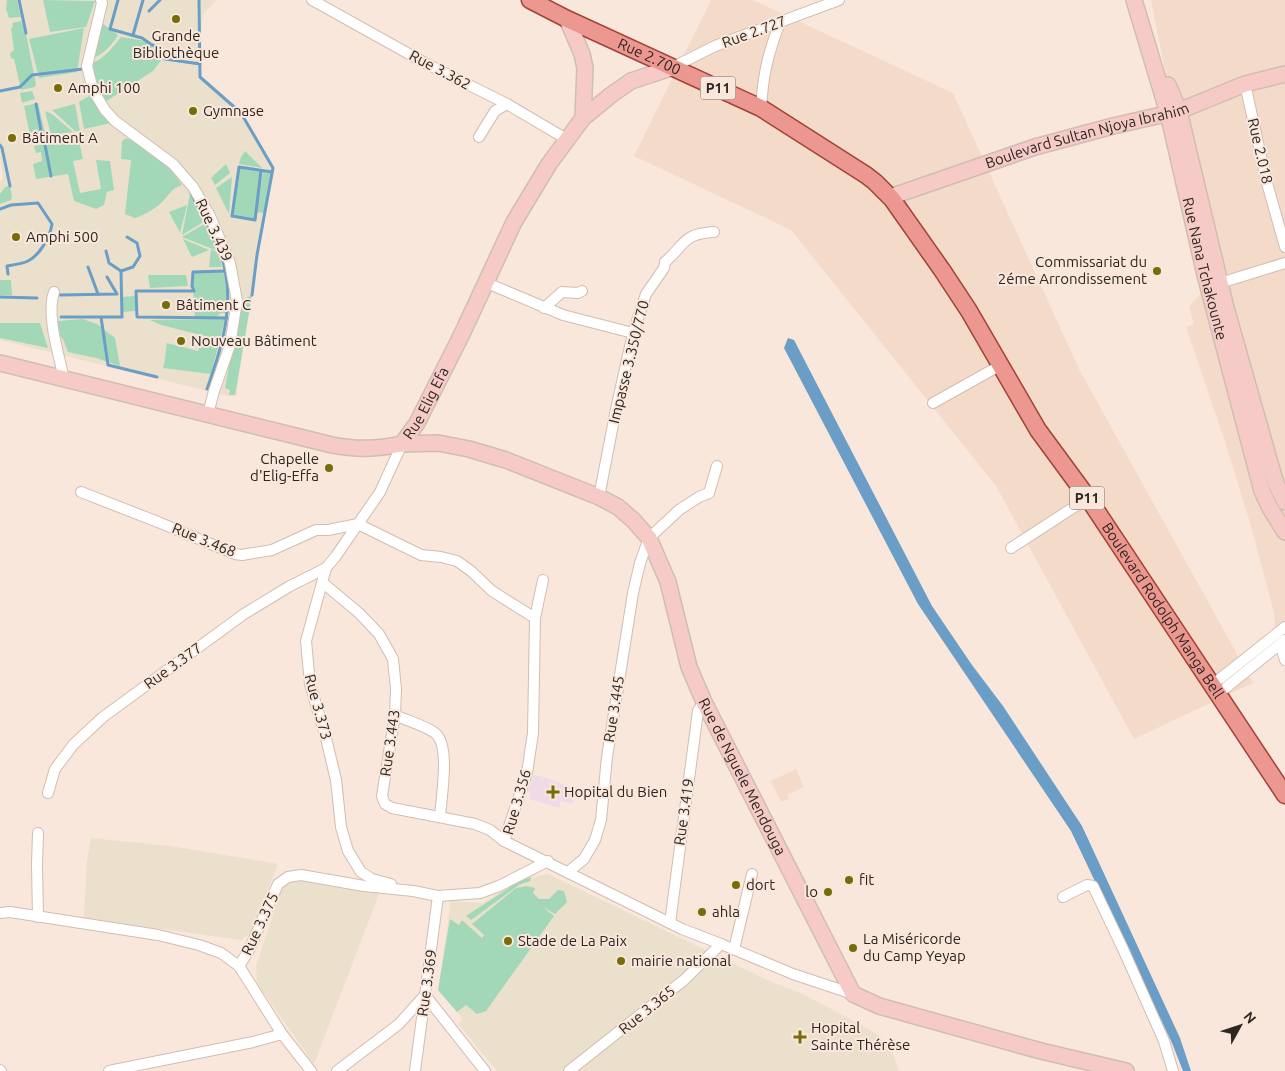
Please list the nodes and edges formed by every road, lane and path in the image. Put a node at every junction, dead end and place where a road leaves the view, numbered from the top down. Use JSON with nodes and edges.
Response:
{"nodes":[{"id":1,"x":101,"y":0,"type":"edge"},
{"id":2,"x":312,"y":0,"type":"edge"},
{"id":3,"x":530,"y":0,"type":"edge"},
{"id":4,"x":839,"y":0,"type":"edge"},
{"id":5,"x":1140,"y":2,"type":"edge"},
{"id":6,"x":568,"y":19,"type":"junction"},
{"id":7,"x":780,"y":22,"type":"junction"},
{"id":8,"x":671,"y":68,"type":"junction"},
{"id":9,"x":1285,"y":74,"type":"edge"},
{"id":10,"x":1245,"y":84,"type":"junction"},
{"id":11,"x":507,"y":104,"type":"junction"},
{"id":12,"x":761,"y":108,"type":"junction"},
{"id":13,"x":1173,"y":112,"type":"junction"},
{"id":14,"x":583,"y":118,"type":"junction"},
{"id":15,"x":479,"y":137,"type":"dead end"},
{"id":16,"x":568,"y":140,"type":"junction"},
{"id":17,"x":892,"y":199,"type":"junction"},
{"id":18,"x":714,"y":232,"type":"dead end"},
{"id":19,"x":1285,"y":247,"type":"edge"},
{"id":20,"x":1285,"y":263,"type":"edge"},
{"id":21,"x":487,"y":283,"type":"junction"},
{"id":22,"x":1220,"y":283,"type":"junction"},
{"id":23,"x":582,"y":291,"type":"dead end"},
{"id":24,"x":54,"y":292,"type":"dead end"},
{"id":25,"x":544,"y":308,"type":"junction"},
{"id":26,"x":1220,"y":310,"type":"junction"},
{"id":27,"x":633,"y":333,"type":"junction"},
{"id":28,"x":0,"y":363,"type":"edge"},
{"id":29,"x":1001,"y":365,"type":"junction"},
{"id":30,"x":64,"y":379,"type":"junction"},
{"id":31,"x":933,"y":403,"type":"dead end"},
{"id":32,"x":208,"y":414,"type":"junction"},
{"id":33,"x":402,"y":444,"type":"junction"},
{"id":34,"x":717,"y":466,"type":"dead end"},
{"id":35,"x":1281,"y":480,"type":"edge"},
{"id":36,"x":1262,"y":491,"type":"junction"},
{"id":37,"x":81,"y":492,"type":"dead end"},
{"id":38,"x":599,"y":497,"type":"junction"},
{"id":39,"x":1088,"y":498,"type":"junction"},
{"id":40,"x":1285,"y":502,"type":"edge"},
{"id":41,"x":358,"y":524,"type":"junction"},
{"id":42,"x":1285,"y":532,"type":"edge"},
{"id":43,"x":649,"y":538,"type":"junction"},
{"id":44,"x":1011,"y":548,"type":"dead end"},
{"id":45,"x":326,"y":568,"type":"junction"},
{"id":46,"x":543,"y":580,"type":"dead end"},
{"id":47,"x":323,"y":583,"type":"junction"},
{"id":48,"x":535,"y":618,"type":"junction"},
{"id":49,"x":1285,"y":627,"type":"edge"},
{"id":50,"x":1282,"y":642,"type":"edge"},
{"id":51,"x":1285,"y":660,"type":"edge"},
{"id":52,"x":1215,"y":689,"type":"junction"},
{"id":53,"x":704,"y":702,"type":"junction"},
{"id":54,"x":395,"y":716,"type":"junction"},
{"id":55,"x":48,"y":793,"type":"dead end"},
{"id":56,"x":1285,"y":795,"type":"edge"},
{"id":57,"x":440,"y":817,"type":"junction"},
{"id":58,"x":38,"y":833,"type":"dead end"},
{"id":59,"x":504,"y":841,"type":"junction"},
{"id":60,"x":548,"y":861,"type":"junction"},
{"id":61,"x":568,"y":872,"type":"junction"},
{"id":62,"x":752,"y":874,"type":"dead end"},
{"id":63,"x":413,"y":891,"type":"junction"},
{"id":64,"x":438,"y":896,"type":"junction"},
{"id":65,"x":1063,"y":897,"type":"dead end"},
{"id":66,"x":0,"y":913,"type":"edge"},
{"id":67,"x":38,"y":917,"type":"junction"},
{"id":68,"x":670,"y":923,"type":"junction"},
{"id":69,"x":721,"y":944,"type":"junction"},
{"id":70,"x":734,"y":949,"type":"junction"},
{"id":71,"x":239,"y":966,"type":"junction"},
{"id":72,"x":853,"y":994,"type":"junction"},
{"id":73,"x":425,"y":996,"type":"junction"},
{"id":74,"x":282,"y":1034,"type":"junction"},
{"id":75,"x":109,"y":1071,"type":"edge"},
{"id":76,"x":311,"y":1071,"type":"edge"},
{"id":77,"x":337,"y":1071,"type":"edge"},
{"id":78,"x":415,"y":1071,"type":"edge"},
{"id":79,"x":485,"y":1071,"type":"edge"},
{"id":80,"x":569,"y":1071,"type":"edge"},
{"id":81,"x":1126,"y":1071,"type":"edge"},
{"id":82,"x":1173,"y":1071,"type":"edge"}],
"edges":[{"from":1,"to":32,"type":"street","name":"Rue 3.439"},
{"from":2,"to":11,"type":"street","name":"Rue 3.362"},
{"from":3,"to":6,"type":"main road","name":"Rue 2.700","number":"P11"},
{"from":4,"to":7,"type":"street","name":"Rue 2.727"},
{"from":5,"to":13,"type":"main road","name":"Rue Nana Tchakounte"},
{"from":6,"to":8,"type":"main road","name":"Rue 2.700","number":"P11"},
{"from":6,"to":14,"type":"main road"},
{"from":7,"to":8,"type":"street","name":"Rue 2.727"},
{"from":7,"to":12,"type":"street"},
{"from":8,"to":12,"type":"main road","name":"Rue 2.700","number":"P11"},
{"from":8,"to":14,"type":"main road","name":"Rue Elig Efa"},
{"from":9,"to":10,"type":"main road","name":"Boulevard Sultan Njoya Ibrahim"},
{"from":10,"to":13,"type":"main road","name":"Boulevard Sultan Njoya Ibrahim"},
{"from":10,"to":19,"type":"street","name":"Rue 2.018"},
{"from":11,"to":15,"type":"street"},
{"from":11,"to":16,"type":"street","name":"Rue 3.362"},
{"from":12,"to":17,"type":"main road","name":"Rue 2.700","number":"P11"},
{"from":13,"to":17,"type":"main road","name":"Boulevard Sultan Njoya Ibrahim"},
{"from":13,"to":22,"type":"main road","name":"Rue Nana Tchakounte"},
{"from":13,"to":26,"type":"main road","name":"Rue Nana Tchakounte"},
{"from":14,"to":16,"type":"main road","name":"Rue Elig Efa"},
{"from":16,"to":21,"type":"main road","name":"Rue Elig Efa"},
{"from":17,"to":29,"type":"main road","name":"Boulevard Rodolph Manga Bell","number":"P11"},
{"from":18,"to":27,"type":"street","name":"Impasse 3.350/770"},
{"from":20,"to":22,"type":"street"},
{"from":21,"to":25,"type":"street"},
{"from":21,"to":33,"type":"main road","name":"Rue Elig Efa"},
{"from":22,"to":26,"type":"main road","name":"Rue Nana Tchakounte"},
{"from":23,"to":25,"type":"street"},
{"from":24,"to":30,"type":"street"},
{"from":25,"to":27,"type":"street"},
{"from":26,"to":35,"type":"main road","name":"Rue Nana Tchakounte"},
{"from":26,"to":36,"type":"main road","name":"Rue Nana Tchakounte"},
{"from":27,"to":38,"type":"street","name":"Impasse 3.350/770"},
{"from":28,"to":30,"type":"main road","name":"Rue Elig Efa"},
{"from":29,"to":31,"type":"street"},
{"from":29,"to":39,"type":"main road","name":"Boulevard Rodolph Manga Bell","number":"P11"},
{"from":30,"to":32,"type":"main road","name":"Rue Elig Efa"},
{"from":32,"to":33,"type":"main road","name":"Rue Elig Efa"},
{"from":33,"to":38,"type":"main road","name":"Rue de Nguele Mendouga"},
{"from":33,"to":41,"type":"street","name":"Rue 3.373"},
{"from":34,"to":43,"type":"street"},
{"from":35,"to":36,"type":"street"},
{"from":35,"to":40,"type":"main road","name":"Rue Nana Tchakounte"},
{"from":36,"to":42,"type":"main road","name":"Rue Nana Tchakounte"},
{"from":37,"to":41,"type":"street","name":"Rue 3.468"},
{"from":38,"to":43,"type":"main road","name":"Rue de Nguele Mendouga"},
{"from":39,"to":44,"type":"street"},
{"from":39,"to":52,"type":"main road","name":"Boulevard Rodolph Manga Bell","number":"P11"},
{"from":41,"to":45,"type":"street","name":"Rue 3.373"},
{"from":41,"to":48,"type":"street"},
{"from":43,"to":53,"type":"main road","name":"Rue de Nguele Mendouga"},
{"from":43,"to":61,"type":"street","name":"Rue 3.445"},
{"from":45,"to":47,"type":"street","name":"Rue 3.373"},
{"from":45,"to":55,"type":"street","name":"Rue 3.377"},
{"from":46,"to":48,"type":"street","name":"Rue 3.356"},
{"from":47,"to":54,"type":"street","name":"Rue 3.443"},
{"from":47,"to":63,"type":"street","name":"Rue 3.373"},
{"from":48,"to":59,"type":"street","name":"Rue 3.356"},
{"from":49,"to":52,"type":"street"},
{"from":50,"to":51,"type":"street"},
{"from":50,"to":52,"type":"street"},
{"from":52,"to":56,"type":"main road","name":"Boulevard Rodolph Manga Bell","number":"P11"},
{"from":53,"to":68,"type":"street","name":"Rue 3.419"},
{"from":53,"to":72,"type":"main road","name":"Rue de Nguele Mendouga"},
{"from":54,"to":57,"type":"street"},
{"from":54,"to":57,"type":"street","name":"Rue 3.443"},
{"from":57,"to":59,"type":"street","name":"Rue 3.443"},
{"from":58,"to":67,"type":"street"},
{"from":59,"to":60,"type":"street","name":"Rue 3.356"},
{"from":60,"to":61,"type":"street","name":"Rue 3.356"},
{"from":60,"to":64,"type":"street","name":"Rue 3.375"},
{"from":61,"to":68,"type":"street","name":"Rue 3.356"},
{"from":62,"to":70,"type":"street"},
{"from":63,"to":64,"type":"street","name":"Rue 3.375"},
{"from":63,"to":71,"type":"street","name":"Rue 3.375"},
{"from":64,"to":73,"type":"street","name":"Rue 3.369"},
{"from":65,"to":82,"type":"street"},
{"from":66,"to":67,"type":"street","name":"Rue 3.375"},
{"from":67,"to":71,"type":"street","name":"Rue 3.375"},
{"from":68,"to":69,"type":"street","name":"Rue 3.356"},
{"from":69,"to":70,"type":"street","name":"Rue 3.356"},
{"from":69,"to":80,"type":"street","name":"Rue 3.365"},
{"from":70,"to":72,"type":"street","name":"Rue 3.356"},
{"from":71,"to":74,"type":"street"},
{"from":72,"to":81,"type":"main road"},
{"from":73,"to":77,"type":"street"},
{"from":73,"to":78,"type":"street","name":"Rue 3.369"},
{"from":73,"to":79,"type":"street"},
{"from":74,"to":75,"type":"street"},
{"from":74,"to":76,"type":"street"}]}
